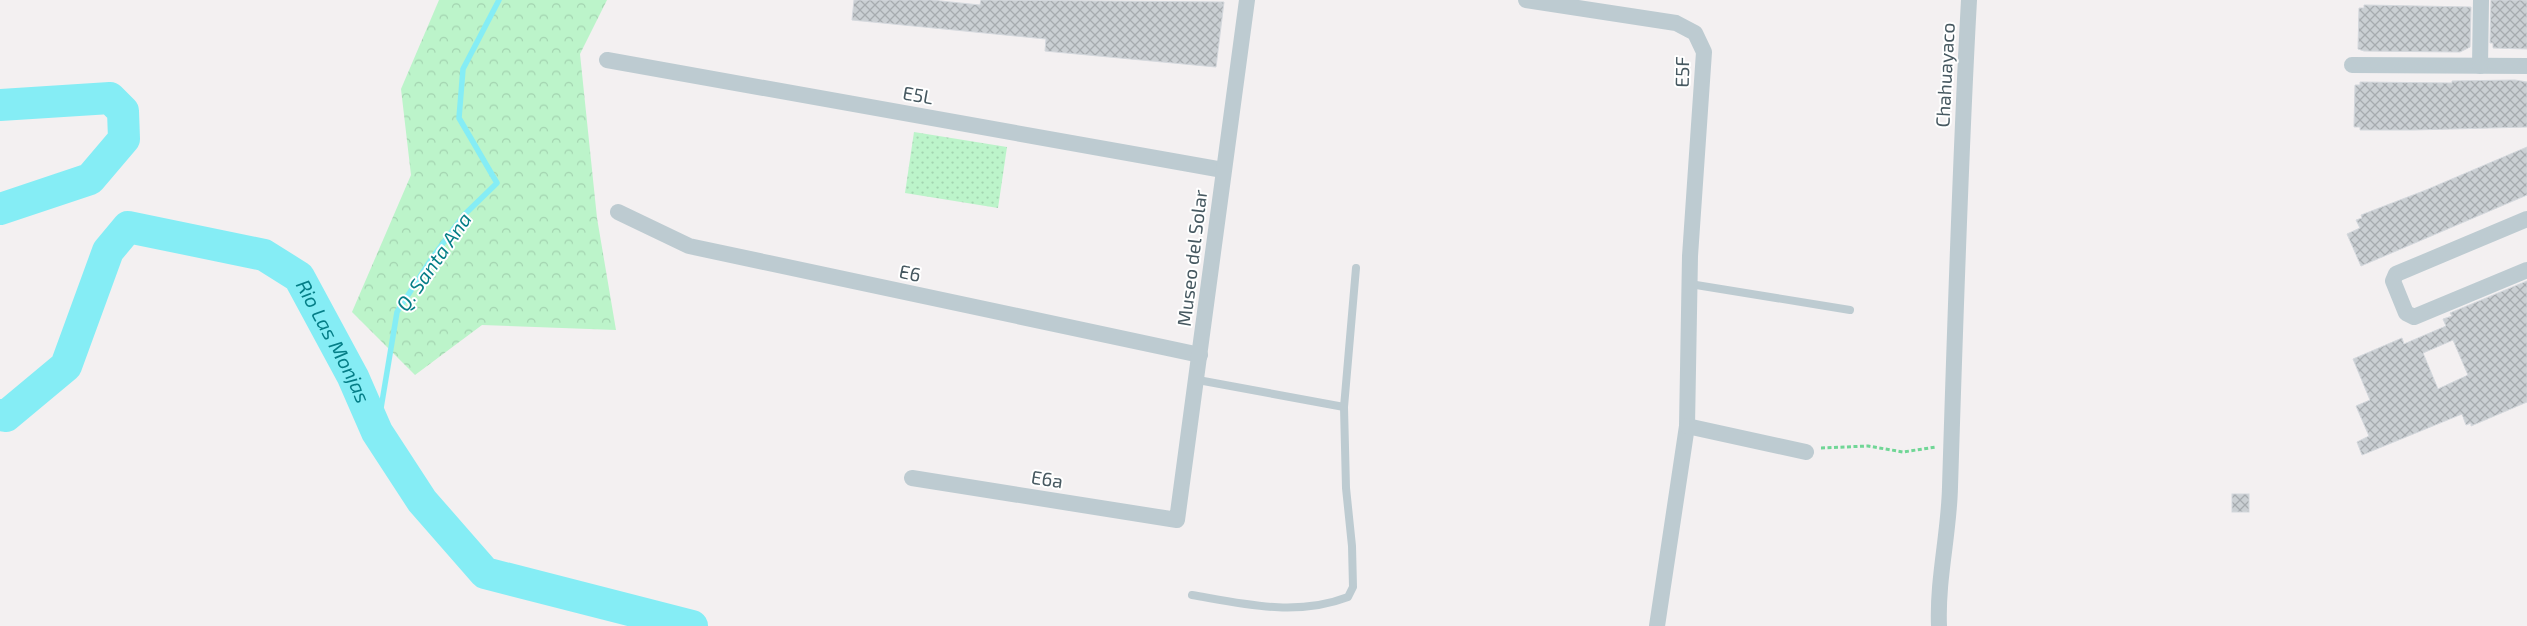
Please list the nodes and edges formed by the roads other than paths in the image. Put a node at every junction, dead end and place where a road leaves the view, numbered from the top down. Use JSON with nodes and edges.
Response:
{"nodes":[{"id":1,"x":1247,"y":0,"type":"edge"},
{"id":2,"x":1526,"y":0,"type":"edge"},
{"id":3,"x":1969,"y":0,"type":"edge"},
{"id":4,"x":2480,"y":0,"type":"edge"},
{"id":5,"x":607,"y":60,"type":"dead end"},
{"id":6,"x":2352,"y":65,"type":"dead end"},
{"id":7,"x":2480,"y":66,"type":"junction"},
{"id":8,"x":2527,"y":66,"type":"edge"},
{"id":9,"x":1223,"y":170,"type":"junction"},
{"id":10,"x":618,"y":212,"type":"dead end"},
{"id":11,"x":2527,"y":220,"type":"edge"},
{"id":12,"x":1356,"y":268,"type":"dead end"},
{"id":13,"x":2527,"y":270,"type":"edge"},
{"id":14,"x":1690,"y":284,"type":"junction"},
{"id":15,"x":1850,"y":310,"type":"dead end"},
{"id":16,"x":1200,"y":355,"type":"junction"},
{"id":17,"x":1198,"y":380,"type":"junction"},
{"id":18,"x":1344,"y":408,"type":"junction"},
{"id":19,"x":1687,"y":426,"type":"junction"},
{"id":20,"x":1806,"y":452,"type":"road end"},
{"id":21,"x":912,"y":478,"type":"dead end"},
{"id":22,"x":1177,"y":520,"type":"joint"},
{"id":23,"x":1192,"y":595,"type":"dead end"},
{"id":24,"x":1657,"y":626,"type":"edge"},
{"id":25,"x":1939,"y":626,"type":"edge"}],
"edges":[{"from":1,"to":9,"type":"street","name":"Museo del Solar"},
{"from":2,"to":14,"type":"street","name":"E5F"},
{"from":3,"to":25,"type":"street","name":"Chahuayaco"},
{"from":4,"to":7,"type":"street"},
{"from":5,"to":9,"type":"street","name":"E5L"},
{"from":6,"to":7,"type":"street"},
{"from":7,"to":8,"type":"street"},
{"from":9,"to":16,"type":"street","name":"Museo del Solar"},
{"from":10,"to":16,"type":"street","name":"E6"},
{"from":11,"to":13,"type":"street"},
{"from":12,"to":18,"type":"lane"},
{"from":14,"to":15,"type":"lane"},
{"from":14,"to":19,"type":"street","name":"E5F"},
{"from":16,"to":17,"type":"street","name":"Museo del Solar"},
{"from":17,"to":18,"type":"lane"},
{"from":17,"to":22,"type":"street","name":"Museo del Solar"},
{"from":18,"to":23,"type":"lane"},
{"from":19,"to":20,"type":"street"},
{"from":19,"to":24,"type":"street","name":"E5F"},
{"from":21,"to":22,"type":"street","name":"E6a"}]}
